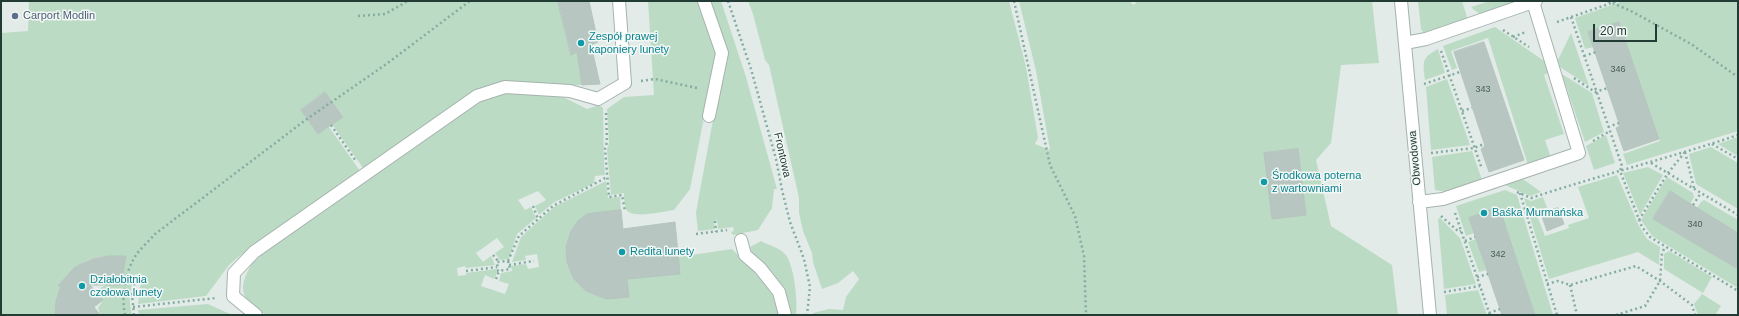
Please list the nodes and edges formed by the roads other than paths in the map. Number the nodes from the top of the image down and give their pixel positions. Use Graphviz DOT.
graph roads {
  1 [pos="619,1"];
  2 [pos="704,1"];
  3 [pos="1401,1"];
  4 [pos="1534,1"];
  5 [pos="1405,43"];
  6 [pos="709,116"];
  7 [pos="1419,202"];
  8 [pos="741,240"];
  9 [pos="256,315"];
  10 [pos="784,315"];
  11 [pos="1430,315"];
  1 -- 9 [label="street"];
  2 -- 6 [label="street"];
  3 -- 5 [label="street, Obwodowa"];
  4 -- 5 [label="street"];
  4 -- 7 [label="street"];
  5 -- 7 [label="street, Obwodowa"];
  7 -- 11 [label="street, Obwodowa"];
  8 -- 10 [label="street"];
}
